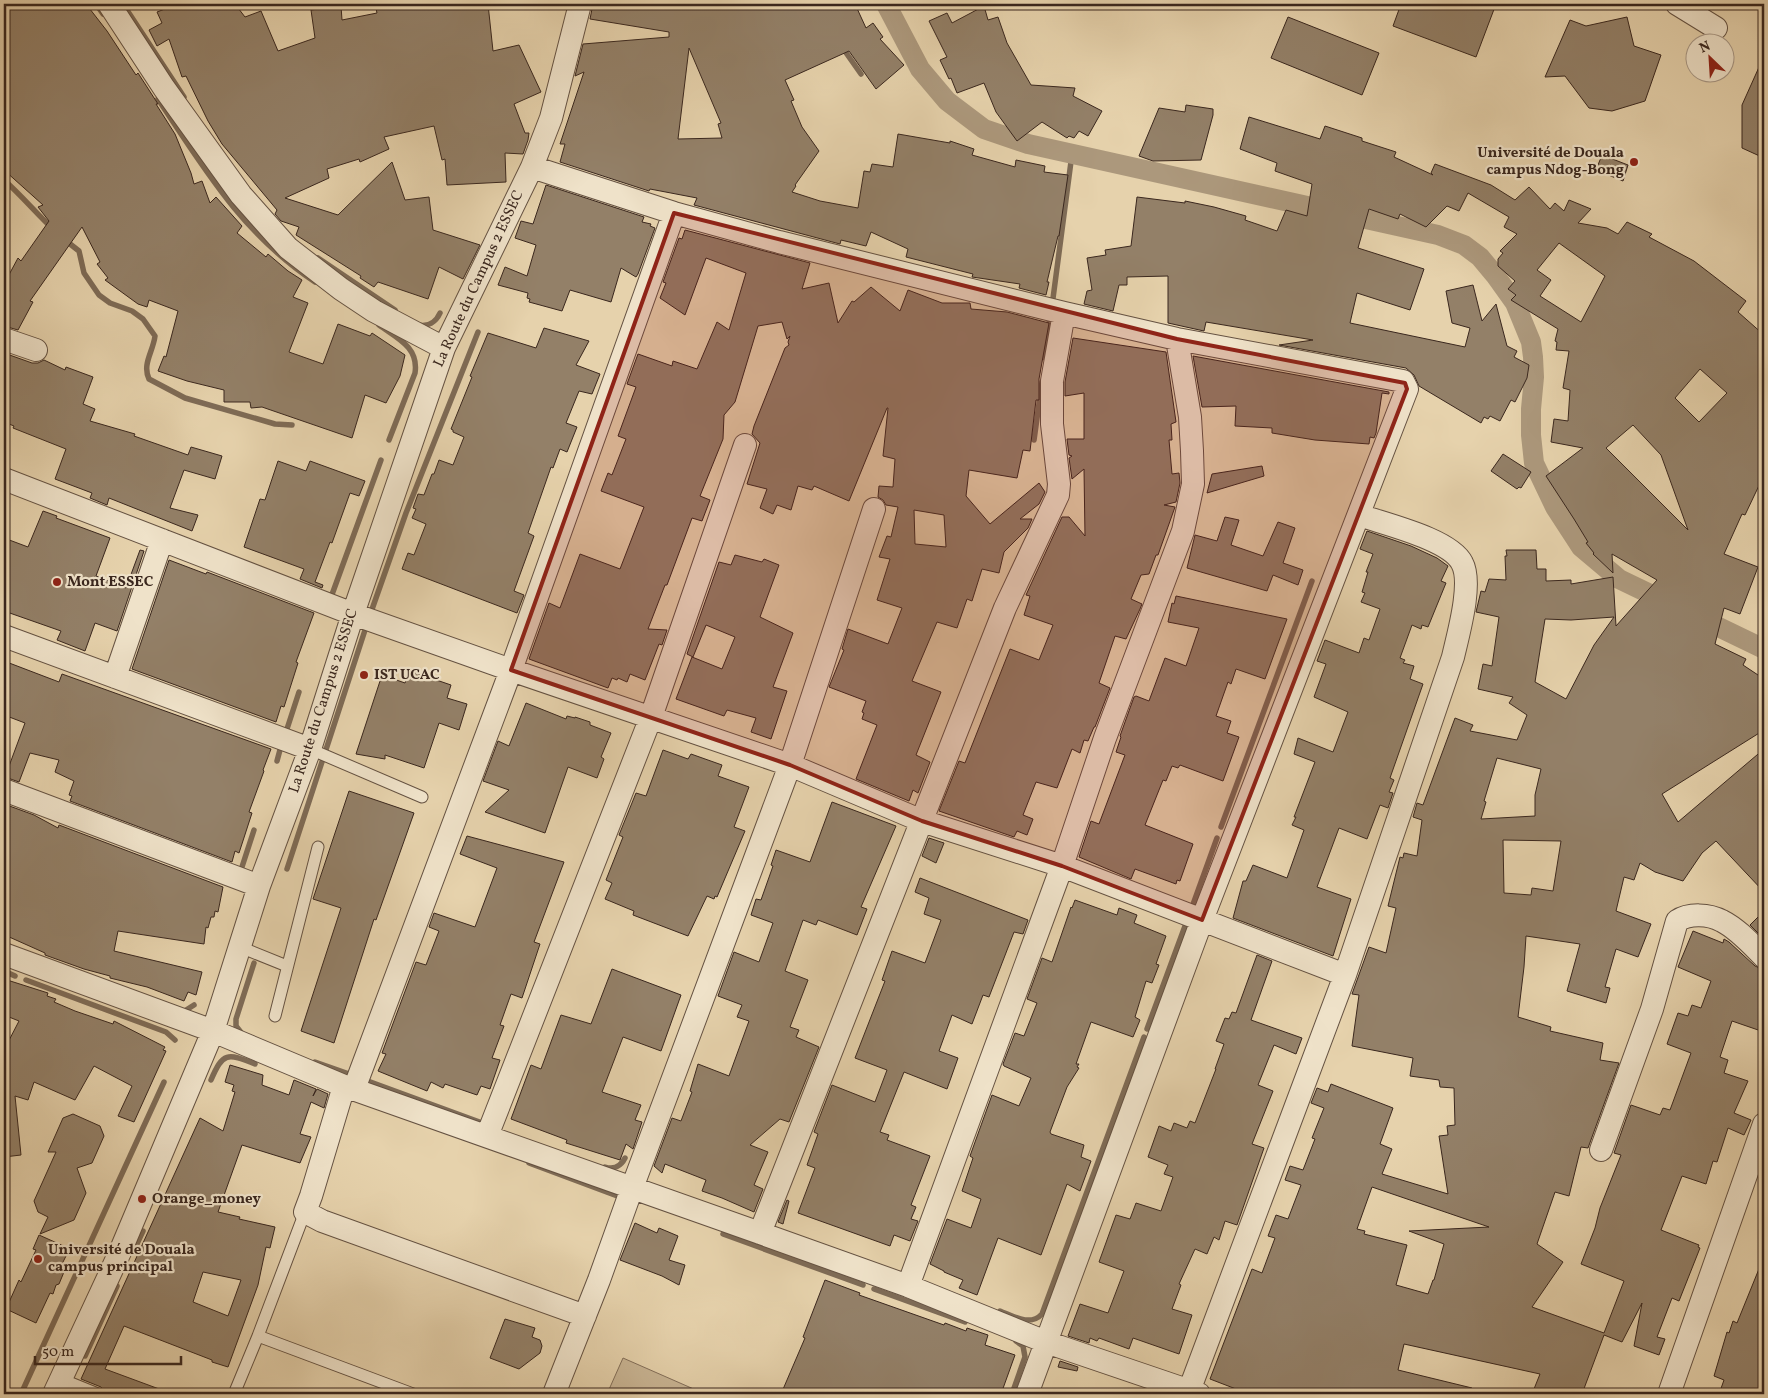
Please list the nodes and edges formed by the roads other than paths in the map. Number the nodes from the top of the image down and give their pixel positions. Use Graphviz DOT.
graph roads {
  1 [pos="109,4"];
  2 [pos="580,4"];
  3 [pos="1677,4"];
  4 [pos="1716,28"];
  5 [pos="532,167"];
  6 [pos="674,212"];
  7 [pos="1064,313"];
  8 [pos="4,339"];
  9 [pos="1177,340"];
  10 [pos="444,348"];
  11 [pos="36,350"];
  12 [pos="745,445"];
  13 [pos="4,479"];
  14 [pos="874,509"];
  15 [pos="1358,515"];
  16 [pos="162,540"];
  17 [pos="353,614"];
  18 [pos="4,636"];
  19 [pos="511,670"];
  20 [pos="115,677"];
  21 [pos="651,717"];
  22 [pos="310,749"];
  23 [pos="790,765"];
  24 [pos="4,790"];
  25 [pos="422,797"];
  26 [pos="922,821"];
  27 [pos="318,847"];
  28 [pos="1062,866"];
  29 [pos="259,886"];
  30 [pos="1202,920"];
  31 [pos="240,947"];
  32 [pos="4,954"];
  33 [pos="1764,957"];
  34 [pos="287,966"];
  35 [pos="1345,975"];
  36 [pos="274,1016"];
  37 [pos="213,1031"];
  38 [pos="349,1088"];
  39 [pos="1764,1124"];
  40 [pos="487,1136"];
  41 [pos="1601,1150"];
  42 [pos="632,1188"];
  43 [pos="304,1212"];
  44 [pos="760,1233"];
  45 [pos="908,1286"];
  46 [pos="585,1316"];
  47 [pos="258,1336"];
  48 [pos="1046,1342"];
  49 [pos="58,1387"];
  50 [pos="1194,1392"];
  51 [pos="98,1394"];
  52 [pos="234,1394"];
  53 [pos="413,1394"];
  54 [pos="554,1394"];
  55 [pos="1027,1394"];
  56 [pos="1669,1394"];
  1 -- 10 [label="street"];
  2 -- 5 [label="street, La Route du Campus 2 ESSEC"];
  3 -- 4 [label="street"];
  5 -- 6 [label="street"];
  5 -- 10 [label="street, La Route du Campus 2 ESSEC"];
  6 -- 7 [label="street"];
  6 -- 19 [label="street"];
  7 -- 9 [label="street"];
  7 -- 26 [label="street"];
  8 -- 11 [label="street"];
  9 -- 15 [label="street"];
  9 -- 28 [label="street"];
  10 -- 17 [label="street, La Route du Campus 2 ESSEC"];
  12 -- 21 [label="street"];
  13 -- 16 [label="street"];
  14 -- 23 [label="street"];
  15 -- 30 [label="street"];
  15 -- 35 [label="street"];
  16 -- 17 [label="street"];
  16 -- 20 [label="street"];
  17 -- 19 [label="street"];
  17 -- 22 [label="street, La Route du Campus 2 ESSEC"];
  18 -- 20 [label="street"];
  19 -- 21 [label="street"];
  19 -- 38 [label="street"];
  20 -- 22 [label="street"];
  21 -- 23 [label="street"];
  21 -- 40 [label="street"];
  22 -- 25 [label="lane"];
  22 -- 29 [label="street, La Route du Campus 2 ESSEC"];
  23 -- 26 [label="street"];
  23 -- 42 [label="street"];
  24 -- 29 [label="street"];
  26 -- 28 [label="street"];
  26 -- 44 [label="street"];
  27 -- 34 [label="lane"];
  28 -- 30 [label="street"];
  28 -- 45 [label="street"];
  29 -- 31 [label="street, La Route du Campus 2 ESSEC"];
  30 -- 35 [label="street"];
  30 -- 48 [label="street"];
  31 -- 34 [label="lane"];
  31 -- 37 [label="street, La Route du Campus 2 ESSEC"];
  32 -- 37 [label="street"];
  33 -- 41 [label="street"];
  34 -- 36 [label="lane"];
  35 -- 50 [label="street"];
  37 -- 38 [label="street"];
  37 -- 49 [label="street, La Route du Campus 2 ESSEC"];
  38 -- 40 [label="street"];
  38 -- 43 [label="street"];
  39 -- 56 [label="street"];
  40 -- 42 [label="street"];
  42 -- 44 [label="street"];
  42 -- 46 [label="street"];
  43 -- 46 [label="street"];
  43 -- 47 [label="lane"];
  44 -- 45 [label="street"];
  45 -- 48 [label="street"];
  46 -- 54 [label="street"];
  47 -- 52 [label="lane"];
  47 -- 53 [label="lane"];
  48 -- 50 [label="street"];
  48 -- 55 [label="street"];
  49 -- 51 [label="lane"];
}
